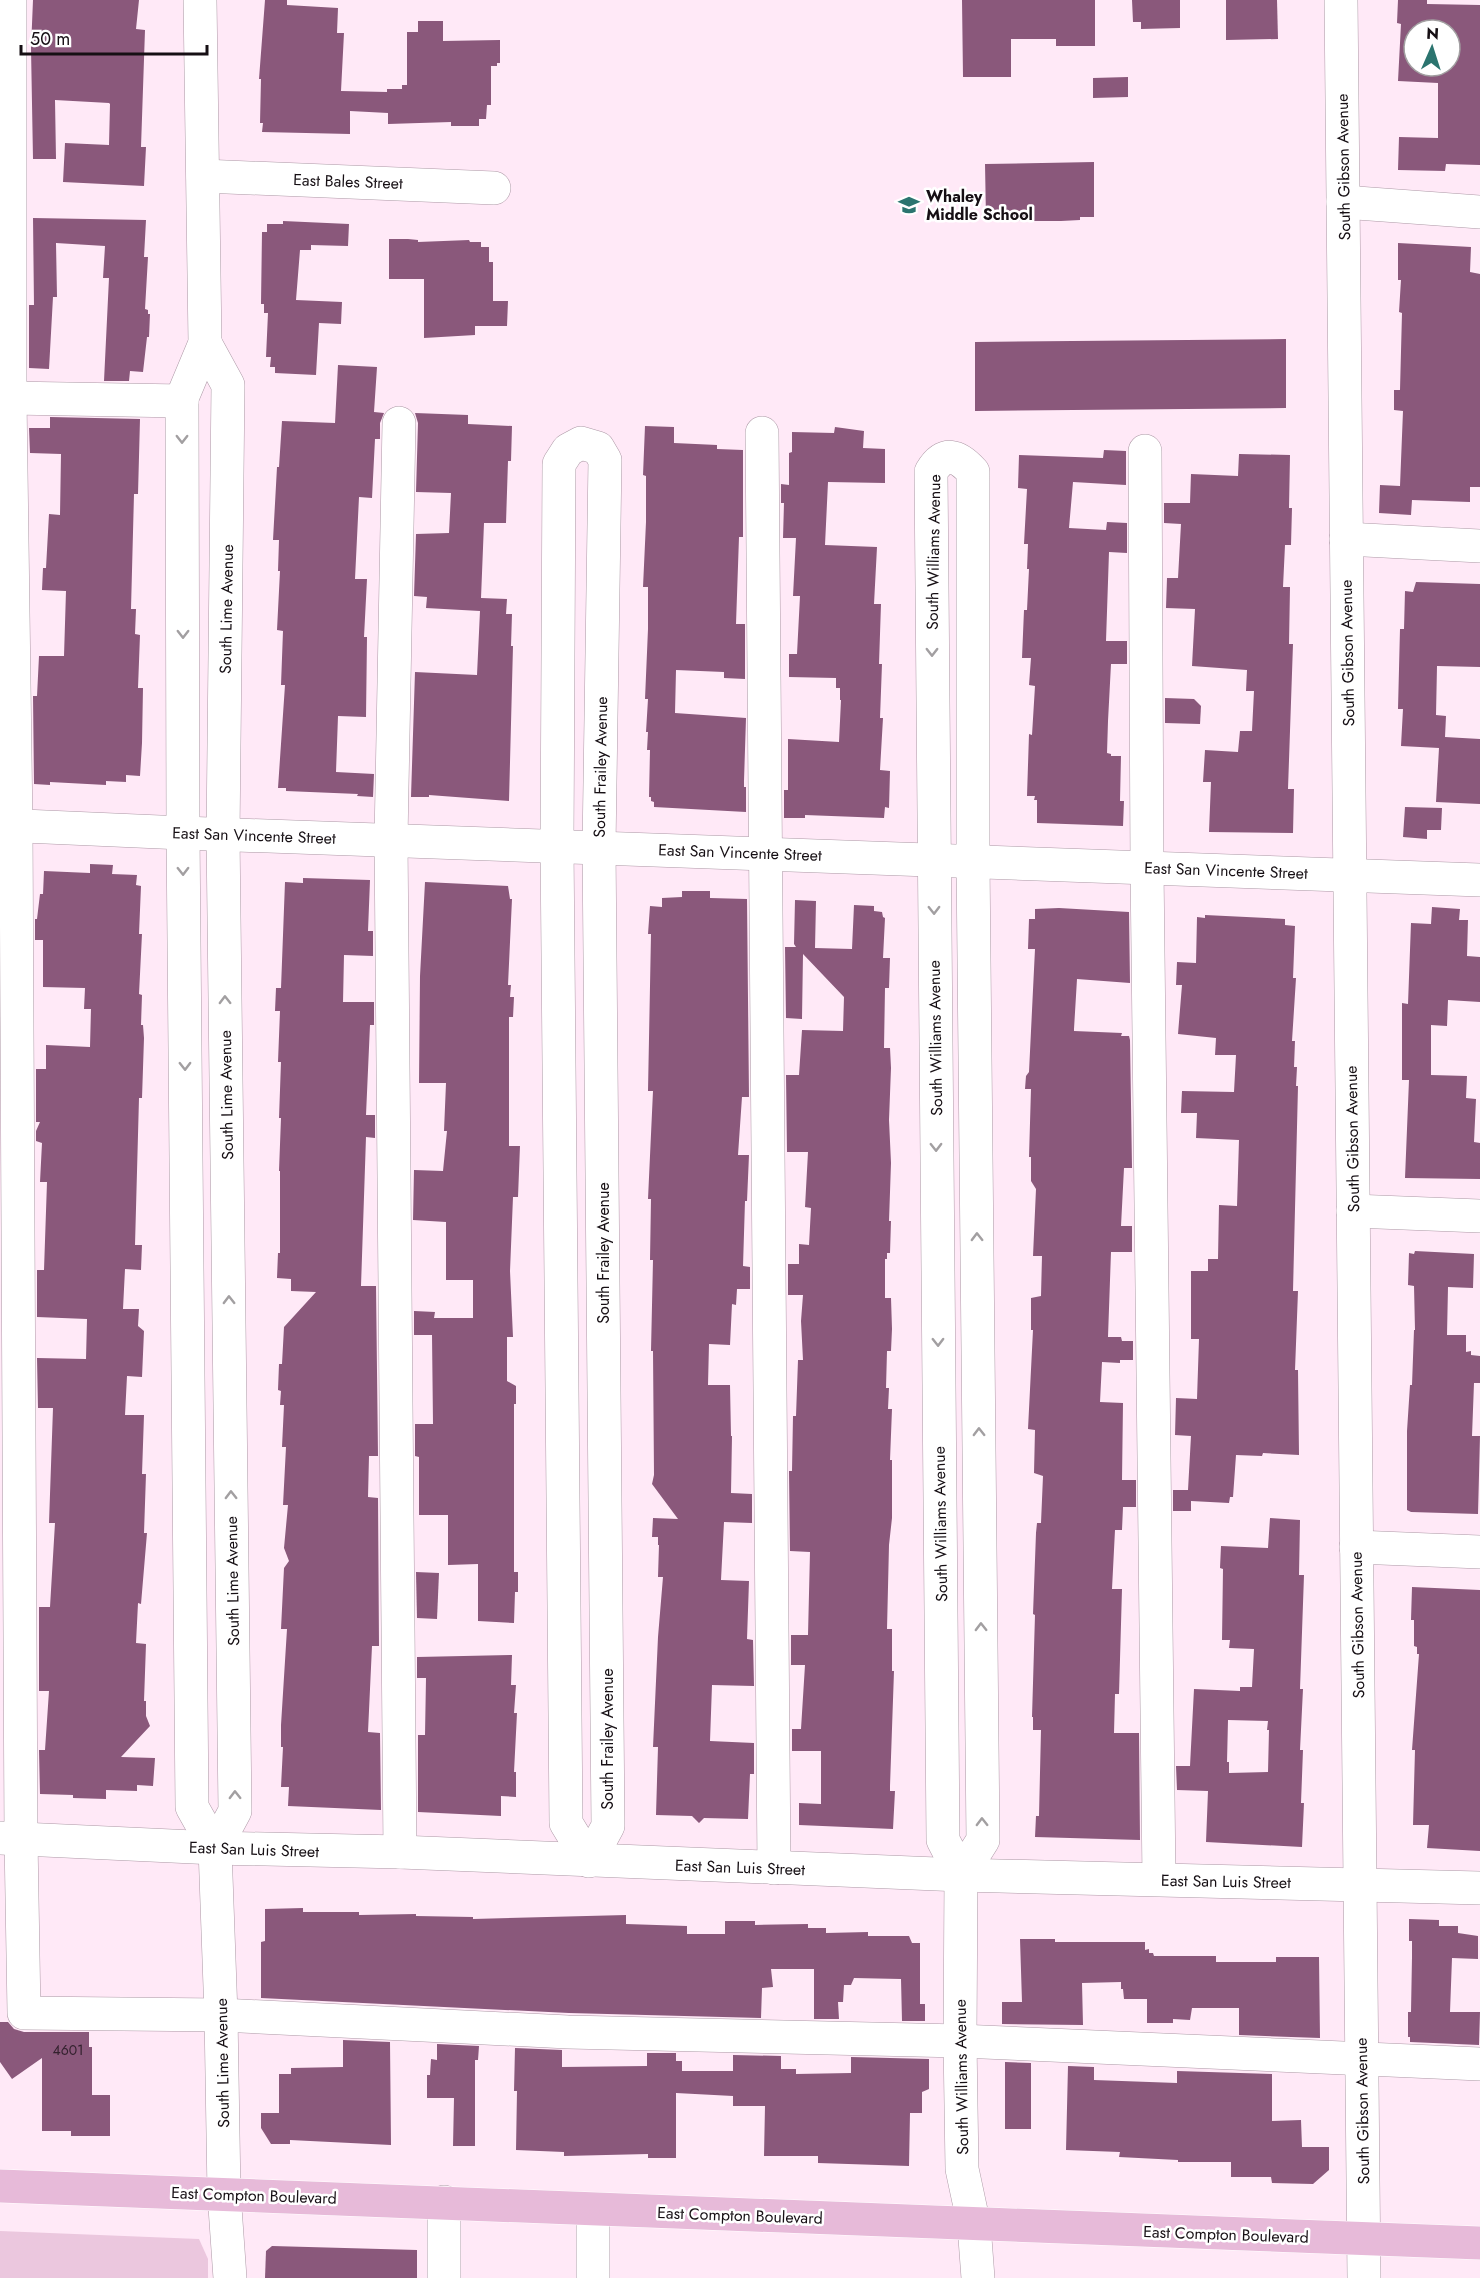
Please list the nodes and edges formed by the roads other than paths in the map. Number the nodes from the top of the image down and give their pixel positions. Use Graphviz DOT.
graph roads {
  1 [pos="10,0"];
  2 [pos="201,0"];
  3 [pos="1341,0"];
  4 [pos="203,176"];
  5 [pos="494,188"];
  6 [pos="1343,202"];
  7 [pos="1480,212"];
  8 [pos="205,343"];
  9 [pos="10,398"];
  10 [pos="182,401"];
  11 [pos="399,423"];
  12 [pos="762,433"];
  13 [pos="1146,451"];
  14 [pos="1346,539"];
  15 [pos="1480,546"];
  16 [pos="8,825"];
  17 [pos="183,833"];
  18 [pos="223,835"];
  19 [pos="391,839"];
  20 [pos="557,846"];
  21 [pos="599,847"];
  22 [pos="766,853"];
  23 [pos="933,860"];
  24 [pos="973,861"];
  25 [pos="1147,867"];
  26 [pos="1350,875"];
  27 [pos="1480,880"];
  28 [pos="1353,1211"];
  29 [pos="1480,1216"];
  30 [pos="1356,1547"];
  31 [pos="1480,1552"];
  32 [pos="10,1839"];
  33 [pos="215,1848"];
  34 [pos="400,1852"];
  35 [pos="589,1861"];
  36 [pos="774,1868"];
  37 [pos="962,1875"];
  38 [pos="1159,1879"];
  39 [pos="1359,1884"];
  40 [pos="1480,1888"];
  41 [pos="221,2014"];
  42 [pos="960,2041"];
  43 [pos="1361,2058"];
  44 [pos="1480,2064"];
  45 [pos="0,2186"];
  46 [pos="224,2193"];
  47 [pos="444,2202"];
  48 [pos="593,2209"];
  49 [pos="974,2225"];
  50 [pos="1363,2239"];
  51 [pos="1480,2243"];
  52 [pos="230,2278"];
  53 [pos="444,2278"];
  54 [pos="593,2278"];
  55 [pos="978,2278"];
  56 [pos="1364,2278"];
  1 -- 9 [label="street"];
  2 -- 4 [label="street, South Lime Avenue"];
  3 -- 6 [label="street, South Gibson Avenue"];
  4 -- 5 [label="street, East Bales Street"];
  4 -- 8 [label="street, South Lime Avenue"];
  6 -- 7 [label="street"];
  6 -- 14 [label="street, South Gibson Avenue"];
  8 -- 10 [label="street, South Lime Avenue"];
  8 -- 18 [label="street, South Lime Avenue"];
  9 -- 10 [label="street"];
  9 -- 16 [label="street"];
  10 -- 17 [label="street, South Lime Avenue, one-way"];
  11 -- 19 [label="street"];
  12 -- 22 [label="street"];
  13 -- 25 [label="street"];
  14 -- 15 [label="street"];
  14 -- 26 [label="street, South Gibson Avenue"];
  16 -- 17 [label="street, East San Vincente Street"];
  16 -- 32 [label="street"];
  17 -- 18 [label="street, East San Vincente Street"];
  17 -- 33 [label="street, South Lime Avenue, one-way"];
  18 -- 19 [label="street, East San Vincente Street"];
  33 -- 18 [label="street, South Lime Avenue, one-way"];
  19 -- 20 [label="street, East San Vincente Street"];
  19 -- 34 [label="street"];
  20 -- 21 [label="street, East San Vincente Street"];
  20 -- 21 [label="street, South Frailey Avenue"];
  20 -- 35 [label="street, South Frailey Avenue"];
  21 -- 22 [label="street, East San Vincente Street"];
  21 -- 35 [label="street, South Frailey Avenue"];
  22 -- 23 [label="street, East San Vincente Street"];
  22 -- 36 [label="street"];
  23 -- 24 [label="street, East San Vincente Street"];
  24 -- 23 [label="street, South Williams Avenue, one-way"];
  23 -- 37 [label="street, South Williams Avenue, one-way"];
  24 -- 25 [label="street, East San Vincente Street"];
  37 -- 24 [label="street, South Williams Avenue, one-way"];
  25 -- 26 [label="street, East San Vincente Street"];
  25 -- 38 [label="street"];
  26 -- 27 [label="street, East San Vincente Street"];
  26 -- 28 [label="street, South Gibson Avenue"];
  28 -- 29 [label="street"];
  28 -- 30 [label="street, South Gibson Avenue"];
  30 -- 31 [label="street"];
  30 -- 39 [label="street, South Gibson Avenue"];
  32 -- 33 [label="street, East San Luis Street"];
  32 -- 41 [label="street"];
  33 -- 34 [label="street, East San Luis Street"];
  33 -- 41 [label="street, South Lime Avenue"];
  34 -- 35 [label="street, East San Luis Street"];
  35 -- 36 [label="street, East San Luis Street"];
  36 -- 37 [label="street, East San Luis Street"];
  37 -- 38 [label="street, East San Luis Street"];
  37 -- 42 [label="street, South Williams Avenue"];
  38 -- 39 [label="street, East San Luis Street"];
  39 -- 40 [label="street, East San Luis Street"];
  39 -- 43 [label="street, South Gibson Avenue"];
  41 -- 42 [label="street"];
  41 -- 46 [label="street, South Lime Avenue"];
  42 -- 43 [label="street"];
  42 -- 49 [label="street, South Williams Avenue"];
  43 -- 44 [label="street"];
  43 -- 50 [label="street, South Gibson Avenue"];
  45 -- 46 [label="main road, East Compton Boulevard"];
  46 -- 47 [label="main road, East Compton Boulevard"];
  46 -- 52 [label="street, South Lime Avenue"];
  47 -- 48 [label="main road, East Compton Boulevard"];
  47 -- 53 [label="street"];
  48 -- 49 [label="main road, East Compton Boulevard"];
  48 -- 54 [label="street"];
  49 -- 50 [label="main road, East Compton Boulevard"];
  49 -- 55 [label="street, South Williams Avenue"];
  50 -- 51 [label="main road, East Compton Boulevard"];
  50 -- 56 [label="street, South Gibson Avenue"];
}
